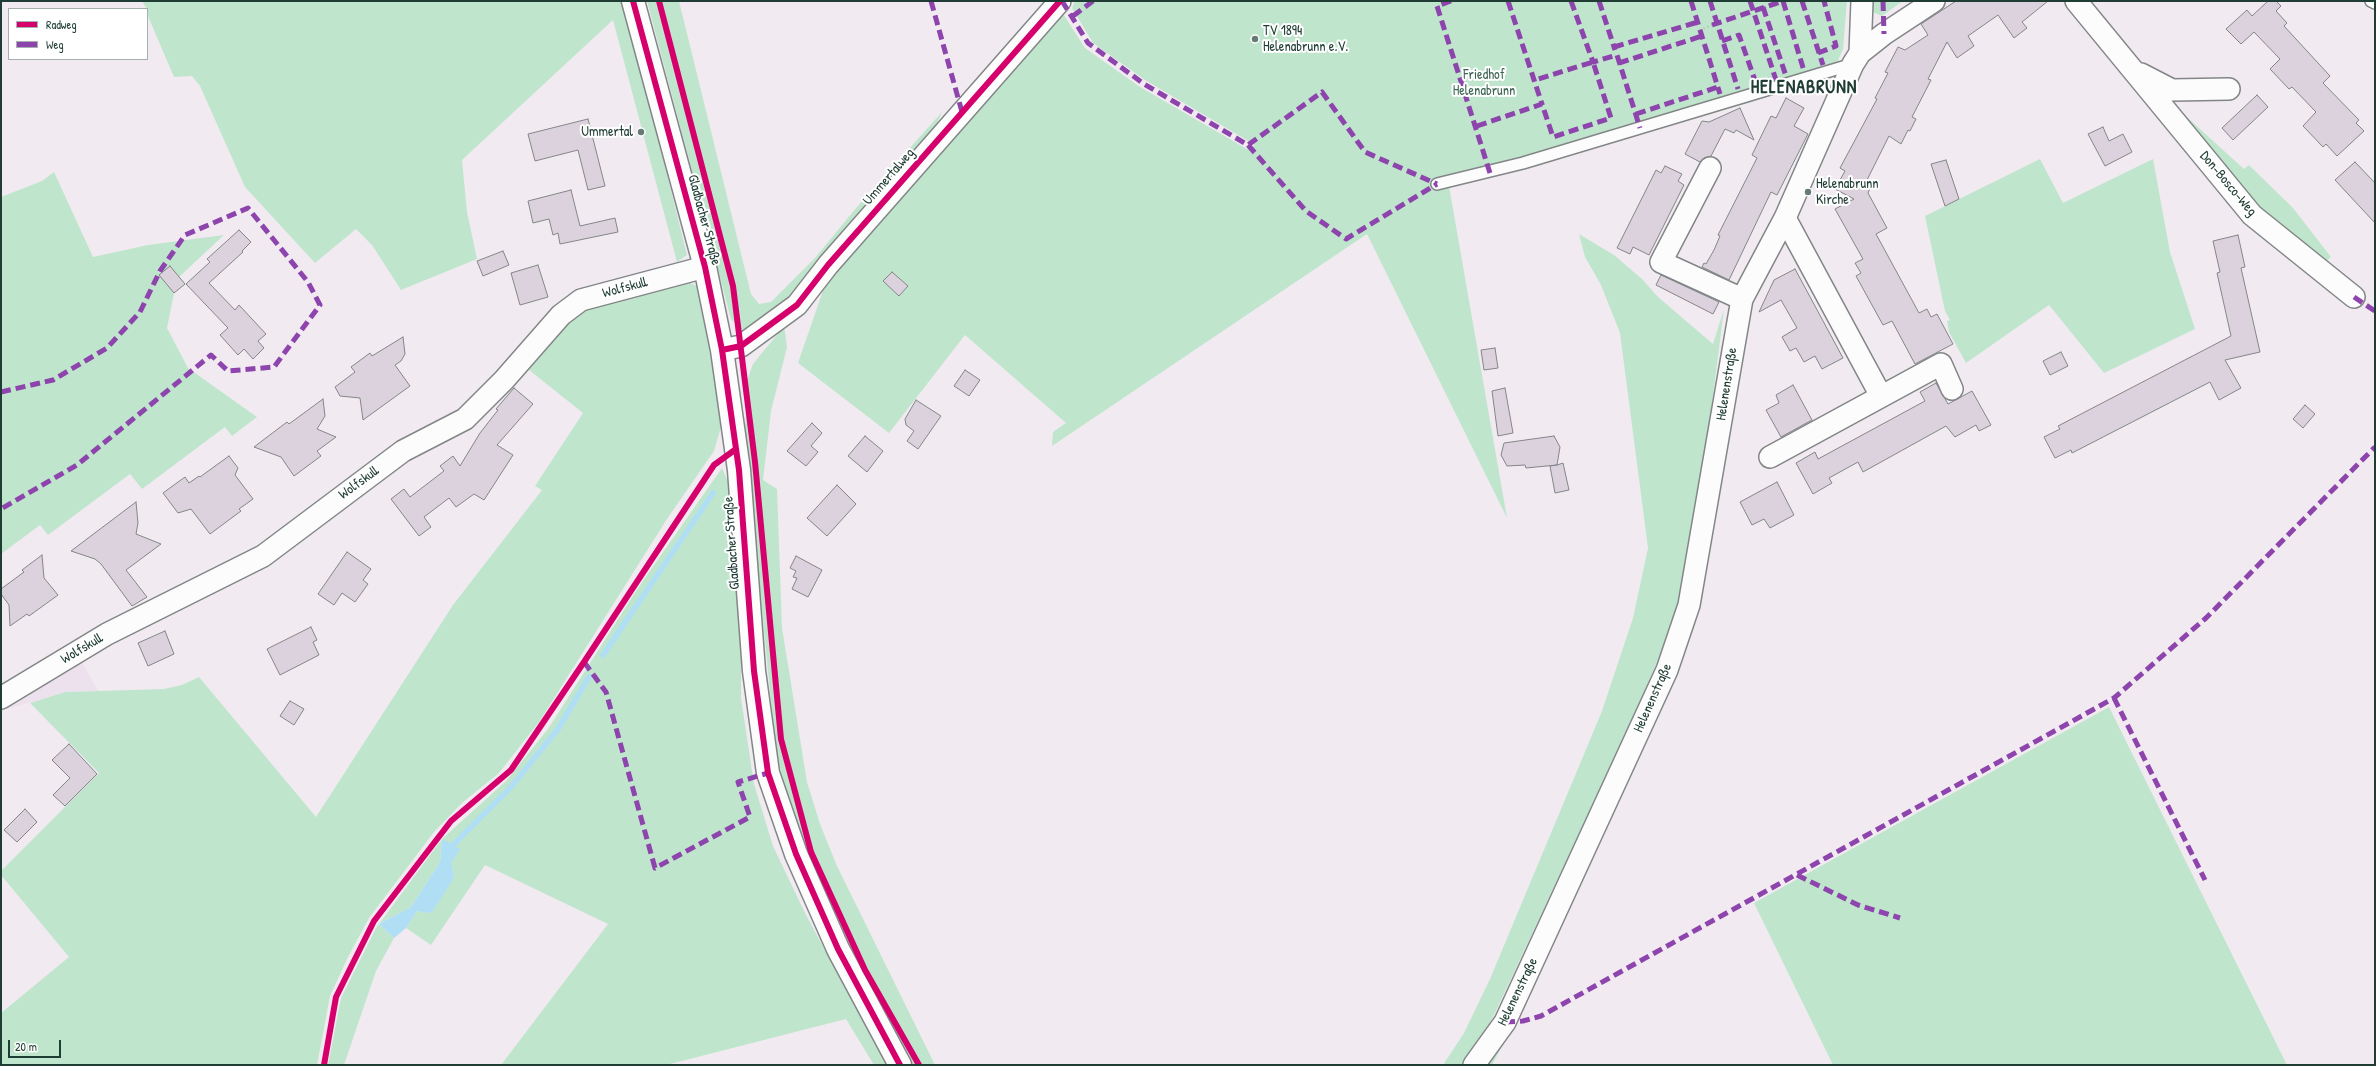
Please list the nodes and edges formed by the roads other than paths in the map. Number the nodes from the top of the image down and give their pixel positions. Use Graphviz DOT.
graph roads {
  1 [pos="633,1"];
  2 [pos="1060,1"];
  3 [pos="1862,1"];
  4 [pos="1934,1"];
  5 [pos="2076,1"];
  6 [pos="2371,1"];
  7 [pos="2375,4"];
  8 [pos="1857,59"];
  9 [pos="2135,72"];
  10 [pos="2229,89"];
  11 [pos="1710,168"];
  12 [pos="1437,184"];
  13 [pos="1785,218"];
  14 [pos="705,267"];
  15 [pos="2354,297"];
  16 [pos="1742,299"];
  17 [pos="722,350"];
  18 [pos="1952,389"];
  19 [pos="1881,396"];
  20 [pos="1770,457"];
  21 [pos="1,698"];
  22 [pos="900,1065"];
  23 [pos="1474,1065"];
  1 -- 14 [label="main road, Gladbacher Straße"];
  2 -- 17 [label="street, Ummertalweg"];
  3 -- 8 [label="street, Helenenstraße"];
  4 -- 8 [label="street"];
  5 -- 9 [label="street, Don-Bosco-Weg"];
  6 -- 7 [label="lane"];
  8 -- 12 [label="lane"];
  8 -- 13 [label="street, Helenenstraße"];
  9 -- 10 [label="street, Don-Bosco-Weg"];
  9 -- 15 [label="street, Don-Bosco-Weg"];
  11 -- 16 [label="street"];
  13 -- 16 [label="street, Helenenstraße"];
  13 -- 19 [label="street"];
  14 -- 17 [label="main road, Gladbacher Straße"];
  14 -- 21 [label="street, Wolfskull"];
  16 -- 23 [label="street, Helenenstraße"];
  17 -- 22 [label="main road, Gladbacher Straße"];
  18 -- 19 [label="street"];
  19 -- 20 [label="street"];
}
